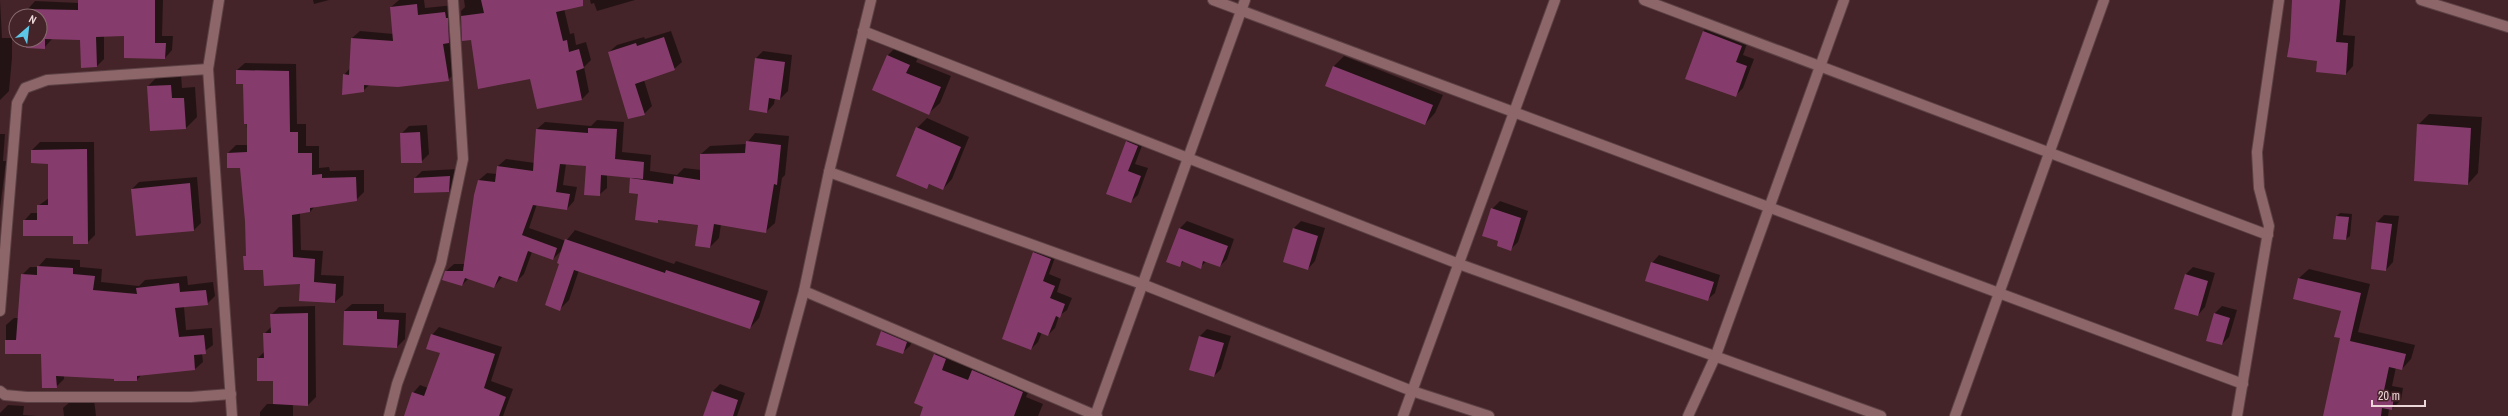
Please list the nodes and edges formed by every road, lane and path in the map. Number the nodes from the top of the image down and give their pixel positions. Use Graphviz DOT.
graph roads {
  1 [pos="219,0"];
  2 [pos="453,0"];
  3 [pos="871,0"];
  4 [pos="1212,0"];
  5 [pos="1245,0"];
  6 [pos="1555,0"];
  7 [pos="1644,0"];
  8 [pos="1844,0"];
  9 [pos="2104,0"];
  10 [pos="2279,0"];
  11 [pos="2421,0"];
  12 [pos="1241,11"];
  13 [pos="2508,27"];
  14 [pos="863,31"];
  15 [pos="1820,66"];
  16 [pos="208,69"];
  17 [pos="1514,112"];
  18 [pos="2049,152"];
  19 [pos="1188,158"];
  20 [pos="829,172"];
  21 [pos="1769,208"];
  22 [pos="2268,235"];
  23 [pos="1459,264"];
  24 [pos="1142,284"];
  25 [pos="804,291"];
  26 [pos="1998,293"];
  27 [pos="0,311"];
  28 [pos="1716,355"];
  29 [pos="2243,384"];
  30 [pos="0,391"];
  31 [pos="1412,391"];
  32 [pos="231,394"];
  33 [pos="232,416"];
  34 [pos="389,416"];
  35 [pos="770,416"];
  36 [pos="1096,416"];
  37 [pos="1403,416"];
  38 [pos="1489,416"];
  39 [pos="1688,416"];
  40 [pos="1881,416"];
  41 [pos="1955,416"];
  42 [pos="2237,416"];
  1 -- 16 [label="street"];
  2 -- 34 [label="street"];
  3 -- 14 [label="street"];
  4 -- 12 [label="street"];
  5 -- 12 [label="street"];
  6 -- 17 [label="street"];
  7 -- 15 [label="street"];
  8 -- 15 [label="street"];
  9 -- 18 [label="street"];
  10 -- 22 [label="street"];
  11 -- 13 [label="street"];
  12 -- 17 [label="street"];
  12 -- 19 [label="street"];
  14 -- 19 [label="street"];
  14 -- 20 [label="street"];
  15 -- 18 [label="street"];
  15 -- 21 [label="street"];
  16 -- 27 [label="street"];
  16 -- 32 [label="street"];
  17 -- 21 [label="street"];
  17 -- 23 [label="street"];
  18 -- 22 [label="street"];
  18 -- 26 [label="street"];
  19 -- 23 [label="street"];
  19 -- 24 [label="street"];
  20 -- 24 [label="street"];
  20 -- 25 [label="street"];
  21 -- 26 [label="street"];
  21 -- 28 [label="street"];
  22 -- 29 [label="street"];
  23 -- 28 [label="street"];
  23 -- 31 [label="street"];
  24 -- 31 [label="street"];
  24 -- 36 [label="street"];
  25 -- 35 [label="street"];
  25 -- 36 [label="street"];
  26 -- 29 [label="street"];
  26 -- 41 [label="street"];
  28 -- 39 [label="street"];
  28 -- 40 [label="street"];
  29 -- 42 [label="street"];
  30 -- 32 [label="street"];
  31 -- 37 [label="street"];
  31 -- 38 [label="street"];
  32 -- 33 [label="street"];
}
